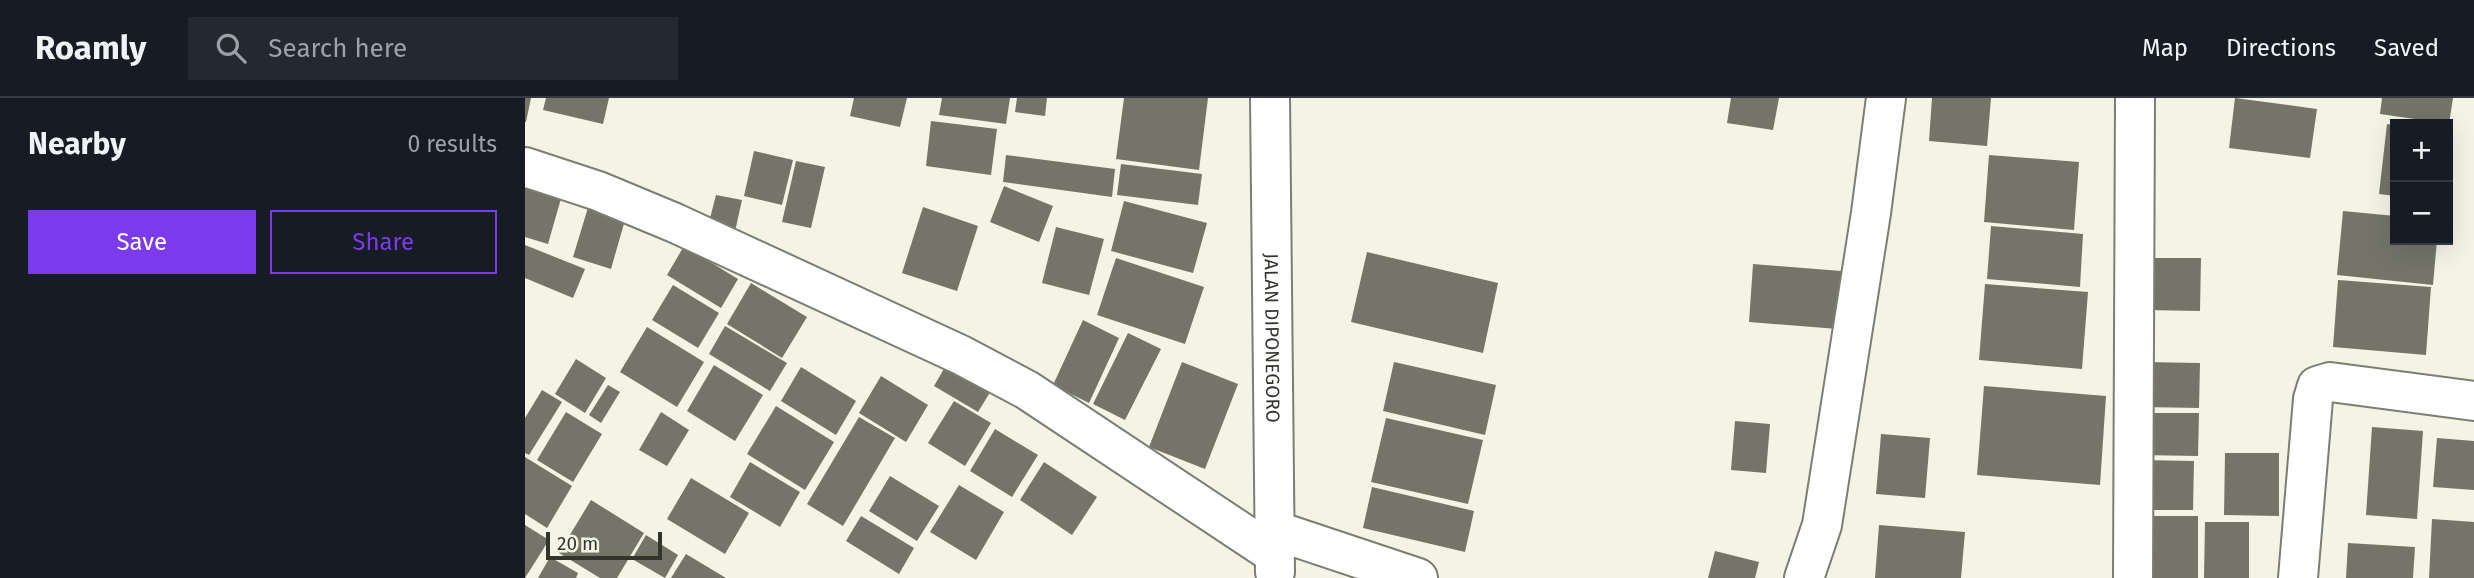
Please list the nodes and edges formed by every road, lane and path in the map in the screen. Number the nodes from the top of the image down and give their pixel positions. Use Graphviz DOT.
graph roads {
  1 [pos="1270,98"];
  2 [pos="1886,98"];
  3 [pos="2135,98"];
  4 [pos="525,167"];
  5 [pos="2474,401"];
  6 [pos="1275,554"];
  7 [pos="1418,578"];
  8 [pos="1804,578"];
  9 [pos="2133,578"];
  10 [pos="2298,578"];
  1 -- 6 [label="street, JALAN DIPONEGORO"];
  2 -- 8 [label="street"];
  3 -- 9 [label="street"];
  4 -- 6 [label="street"];
  5 -- 10 [label="street"];
  6 -- 7 [label="street"];
}
